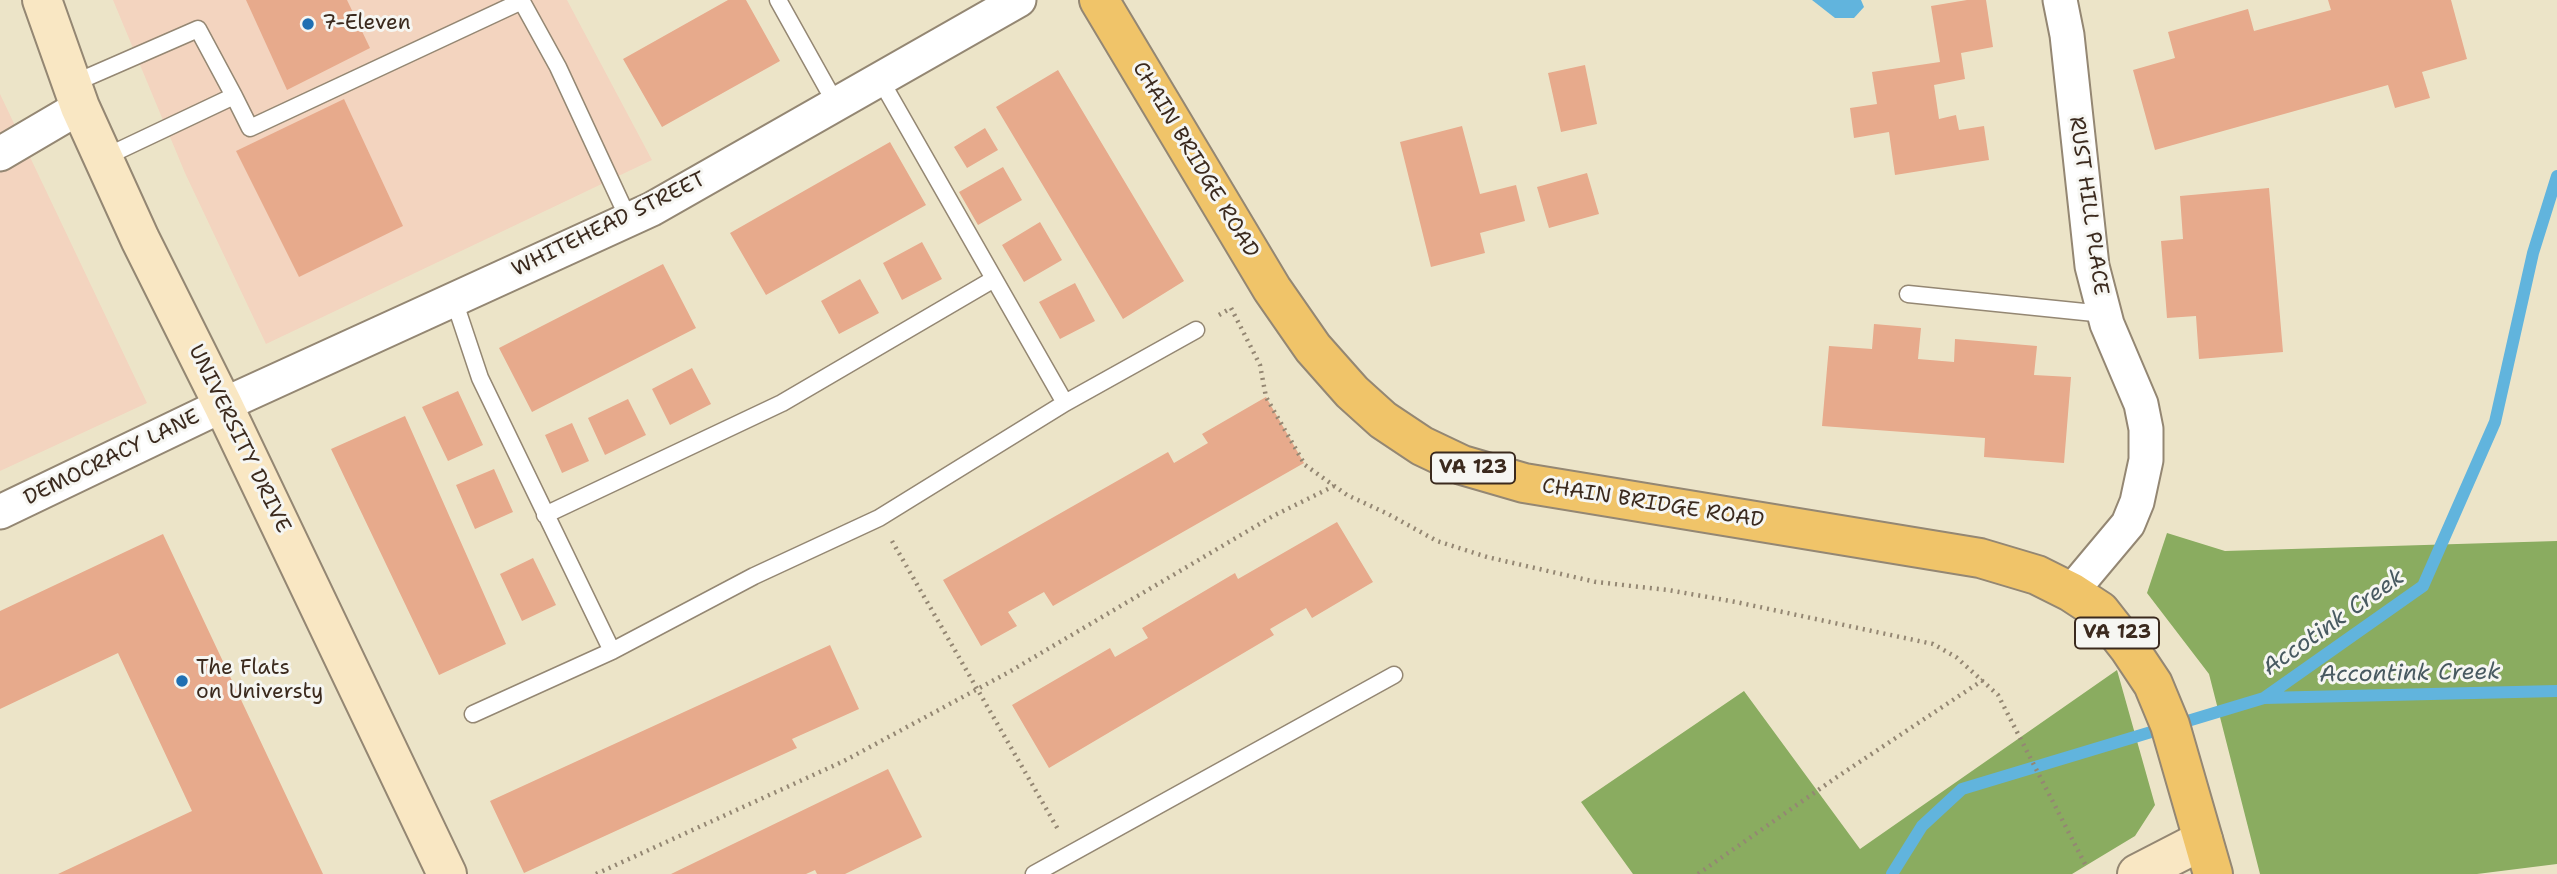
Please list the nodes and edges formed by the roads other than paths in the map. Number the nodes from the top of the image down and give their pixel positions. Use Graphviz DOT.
graph roads {
  1 [pos="42,0"];
  2 [pos="522,0"];
  3 [pos="778,0"];
  4 [pos="1019,0"];
  5 [pos="1098,0"];
  6 [pos="2060,0"];
  7 [pos="880,79"];
  8 [pos="76,95"];
  9 [pos="233,96"];
  10 [pos="836,104"];
  11 [pos="0,154"];
  12 [pos="103,158"];
  13 [pos="629,220"];
  14 [pos="995,279"];
  15 [pos="1908,294"];
  16 [pos="454,300"];
  17 [pos="2104,314"];
  18 [pos="1202,326"];
  19 [pos="1065,402"];
  20 [pos="223,405"];
  21 [pos="0,512"];
  22 [pos="545,515"];
  23 [pos="2071,592"];
  24 [pos="611,651"];
  25 [pos="1394,675"];
  26 [pos="473,714"];
  27 [pos="2208,857"];
  28 [pos="1038,873"];
  29 [pos="447,874"];
  30 [pos="2137,874"];
  1 -- 8 [label="street, UNIVERSITY DRIVE"];
  2 -- 9 [label="lane"];
  2 -- 13 [label="lane"];
  3 -- 10 [label="lane"];
  4 -- 7 [label="street, WHITEHEAD STREET"];
  5 -- 23 [label="main road, CHAIN BRIDGE ROAD / VA 123"];
  6 -- 17 [label="street, RUST HILL PLACE"];
  7 -- 10 [label="street, WHITEHEAD STREET"];
  7 -- 14 [label="lane"];
  8 -- 9 [label="lane"];
  8 -- 11 [label="street"];
  8 -- 12 [label="street, UNIVERSITY DRIVE"];
  9 -- 12 [label="lane"];
  10 -- 13 [label="street, WHITEHEAD STREET"];
  12 -- 20 [label="street, UNIVERSITY DRIVE"];
  13 -- 16 [label="street, WHITEHEAD STREET"];
  14 -- 19 [label="lane"];
  14 -- 22 [label="lane"];
  15 -- 17 [label="lane"];
  16 -- 20 [label="street, WHITEHEAD STREET"];
  16 -- 22 [label="lane"];
  17 -- 23 [label="street, RUST HILL PLACE"];
  18 -- 19 [label="lane"];
  19 -- 24 [label="lane"];
  20 -- 21 [label="street, DEMOCRACY LANE"];
  20 -- 29 [label="street, UNIVERSITY DRIVE"];
  22 -- 24 [label="lane"];
  23 -- 27 [label="main road, CHAIN BRIDGE ROAD / VA 123"];
  24 -- 26 [label="lane"];
  25 -- 28 [label="lane"];
  27 -- 30 [label="street"];
}
